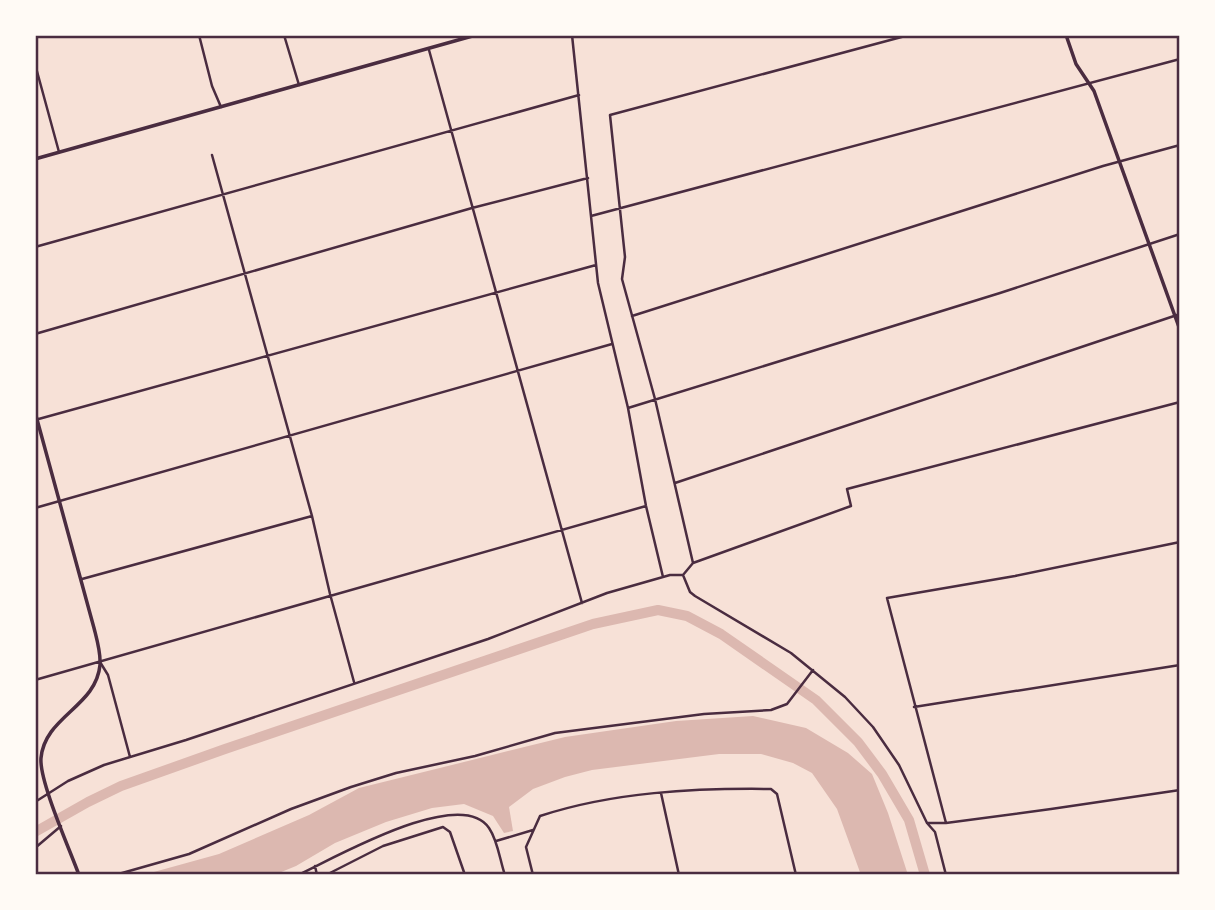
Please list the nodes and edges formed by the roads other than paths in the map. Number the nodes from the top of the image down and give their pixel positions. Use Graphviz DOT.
graph roads {
  1 [pos="199,35"];
  2 [pos="284,35"];
  3 [pos="476,35"];
  4 [pos="572,35"];
  5 [pos="909,35"];
  6 [pos="1066,35"];
  7 [pos="457,38"];
  8 [pos="429,48"];
  9 [pos="1180,59"];
  10 [pos="35,64"];
  11 [pos="1091,84"];
  12 [pos="299,85"];
  13 [pos="579,95"];
  14 [pos="221,107"];
  15 [pos="451,131"];
  16 [pos="1180,145"];
  17 [pos="59,152"];
  18 [pos="212,155"];
  19 [pos="35,159"];
  20 [pos="1119,162"];
  21 [pos="587,178"];
  22 [pos="223,194"];
  23 [pos="472,208"];
  24 [pos="621,208"];
  25 [pos="591,216"];
  26 [pos="1180,234"];
  27 [pos="1149,243"];
  28 [pos="35,247"];
  29 [pos="597,265"];
  30 [pos="245,274"];
  31 [pos="495,292"];
  32 [pos="1178,315"];
  33 [pos="632,316"];
  34 [pos="1180,330"];
  35 [pos="35,334"];
  36 [pos="612,344"];
  37 [pos="267,355"];
  38 [pos="517,373"];
  39 [pos="655,400"];
  40 [pos="1180,402"];
  41 [pos="628,408"];
  42 [pos="35,412"];
  43 [pos="36,419"];
  44 [pos="289,437"];
  45 [pos="675,484"];
  46 [pos="59,500"];
  47 [pos="646,506"];
  48 [pos="35,508"];
  49 [pos="312,516"];
  50 [pos="561,529"];
  51 [pos="1180,542"];
  52 [pos="693,563"];
  53 [pos="682,575"];
  54 [pos="663,577"];
  55 [pos="81,580"];
  56 [pos="330,594"];
  57 [pos="582,603"];
  58 [pos="100,662"];
  59 [pos="1180,665"];
  60 [pos="813,670"];
  61 [pos="35,680"];
  62 [pos="354,682"];
  63 [pos="914,707"];
  64 [pos="130,757"];
  65 [pos="1180,790"];
  66 [pos="661,793"];
  67 [pos="50,794"];
  68 [pos="35,802"];
  69 [pos="927,823"];
  70 [pos="946,823"];
  71 [pos="61,826"];
  72 [pos="533,830"];
  73 [pos="494,841"];
  74 [pos="35,848"];
  75 [pos="315,866"];
  76 [pos="79,875"];
  77 [pos="115,875"];
  78 [pos="298,875"];
  79 [pos="317,875"];
  80 [pos="326,875"];
  81 [pos="465,875"];
  82 [pos="505,875"];
  83 [pos="533,875"];
  84 [pos="679,875"];
  85 [pos="796,875"];
  86 [pos="946,875"];
  1 -- 14 [label="street"];
  2 -- 12 [label="street"];
  3 -- 7 [label="main road"];
  4 -- 13 [label="street"];
  5 -- 24 [label="street"];
  6 -- 11 [label="main road"];
  7 -- 8 [label="main road"];
  8 -- 12 [label="main road"];
  8 -- 15 [label="street"];
  9 -- 11 [label="street"];
  10 -- 17 [label="street"];
  11 -- 20 [label="main road"];
  11 -- 24 [label="street"];
  12 -- 14 [label="main road"];
  13 -- 15 [label="street"];
  13 -- 21 [label="street"];
  14 -- 17 [label="main road"];
  15 -- 22 [label="street"];
  15 -- 23 [label="street"];
  16 -- 20 [label="street"];
  17 -- 19 [label="main road"];
  18 -- 22 [label="street"];
  20 -- 27 [label="main road"];
  20 -- 33 [label="street"];
  21 -- 23 [label="street"];
  21 -- 25 [label="street"];
  22 -- 28 [label="street"];
  22 -- 30 [label="street"];
  23 -- 30 [label="street"];
  23 -- 31 [label="street"];
  24 -- 25 [label="street"];
  24 -- 33 [label="street"];
  25 -- 29 [label="street"];
  26 -- 27 [label="street"];
  27 -- 32 [label="main road"];
  27 -- 39 [label="street"];
  29 -- 31 [label="street"];
  29 -- 36 [label="street"];
  30 -- 35 [label="street"];
  30 -- 37 [label="street"];
  31 -- 37 [label="street"];
  31 -- 38 [label="street"];
  32 -- 34 [label="main road"];
  32 -- 45 [label="street"];
  33 -- 39 [label="street"];
  36 -- 38 [label="street"];
  36 -- 41 [label="street"];
  37 -- 43 [label="street"];
  37 -- 44 [label="street"];
  38 -- 44 [label="street"];
  38 -- 50 [label="street"];
  39 -- 41 [label="street"];
  39 -- 45 [label="street"];
  40 -- 52 [label="street"];
  41 -- 47 [label="street"];
  42 -- 43 [label="main road"];
  43 -- 46 [label="main road"];
  44 -- 46 [label="street"];
  44 -- 49 [label="street"];
  45 -- 52 [label="street"];
  46 -- 48 [label="street"];
  46 -- 55 [label="main road"];
  47 -- 50 [label="street"];
  47 -- 54 [label="street"];
  49 -- 55 [label="street"];
  49 -- 56 [label="street"];
  50 -- 56 [label="street"];
  50 -- 57 [label="street"];
  51 -- 63 [label="street"];
  52 -- 53 [label="street"];
  53 -- 54 [label="street"];
  53 -- 60 [label="street"];
  54 -- 57 [label="street"];
  55 -- 58 [label="main road"];
  56 -- 58 [label="street"];
  56 -- 62 [label="street"];
  57 -- 62 [label="street"];
  58 -- 61 [label="street"];
  58 -- 64 [label="street"];
  58 -- 67 [label="main road"];
  59 -- 63 [label="street"];
  60 -- 69 [label="street"];
  60 -- 77 [label="street"];
  62 -- 64 [label="street"];
  63 -- 70 [label="street"];
  64 -- 67 [label="street"];
  65 -- 70 [label="street"];
  66 -- 72 [label="street"];
  66 -- 84 [label="street"];
  66 -- 85 [label="street"];
  67 -- 68 [label="street"];
  67 -- 71 [label="main road"];
  69 -- 70 [label="street"];
  69 -- 86 [label="street"];
  71 -- 74 [label="street"];
  71 -- 76 [label="main road"];
  72 -- 73 [label="street"];
  72 -- 83 [label="street"];
  73 -- 75 [label="street"];
  73 -- 82 [label="street"];
  75 -- 78 [label="street"];
  75 -- 79 [label="street"];
  80 -- 81 [label="street"];
}
